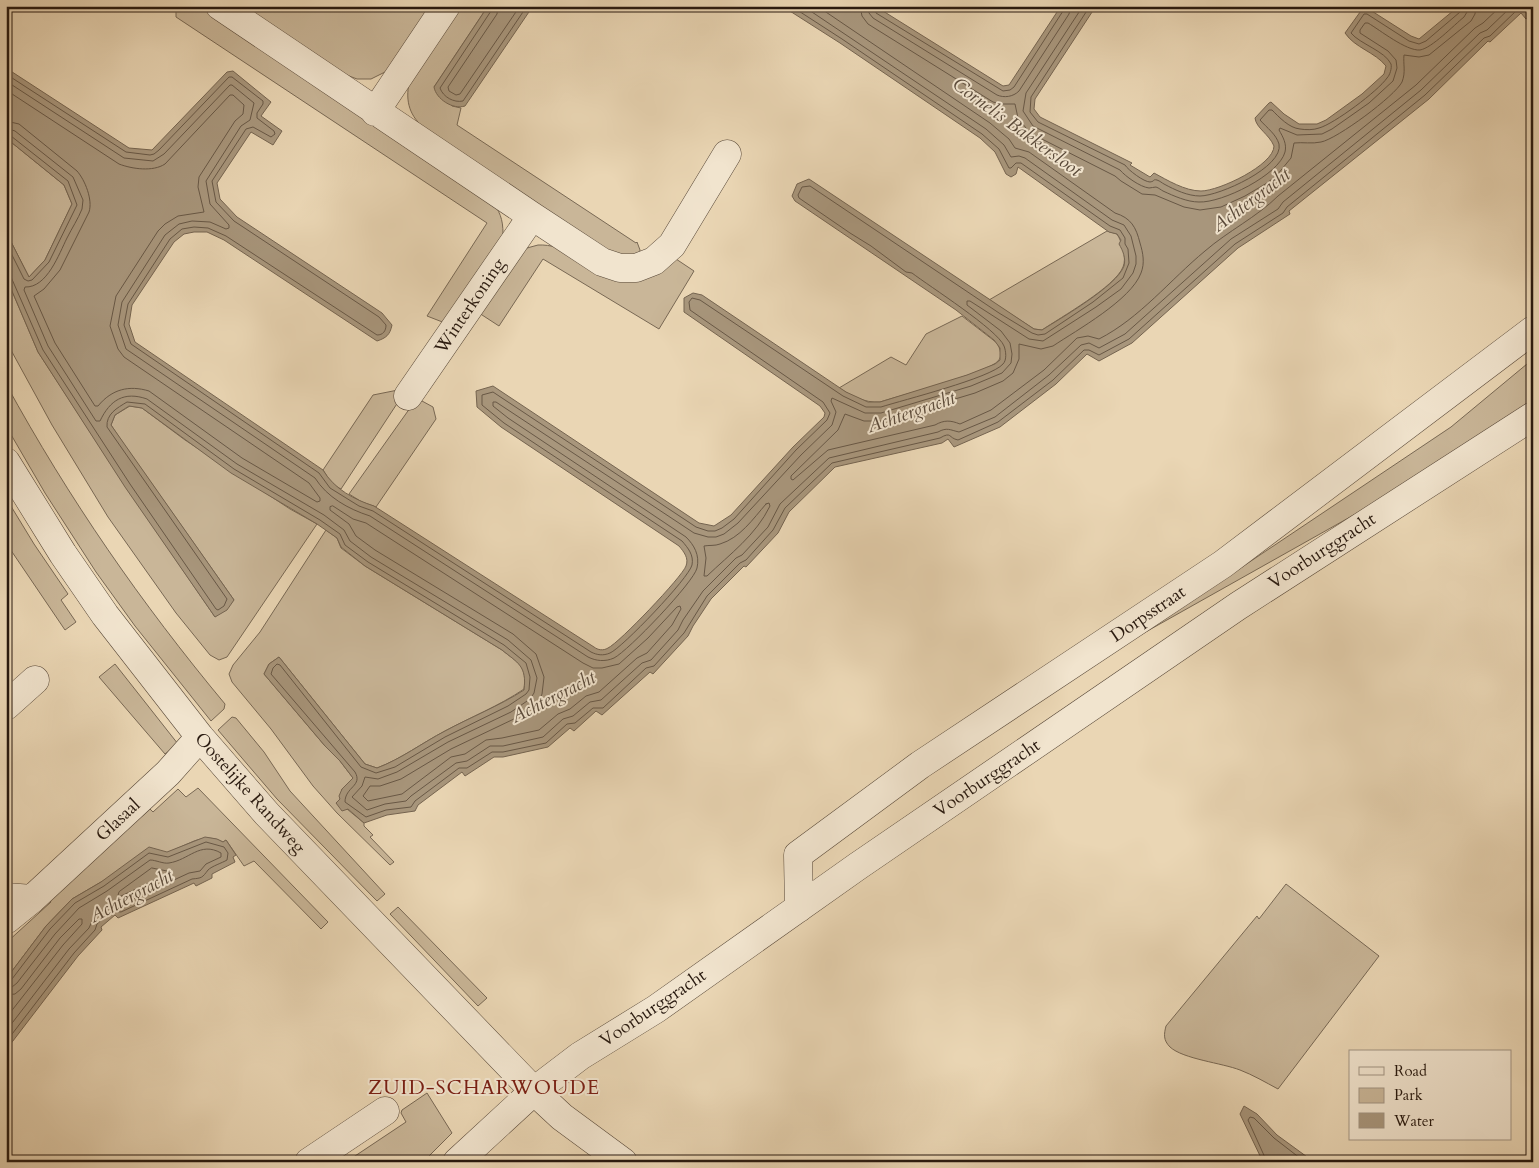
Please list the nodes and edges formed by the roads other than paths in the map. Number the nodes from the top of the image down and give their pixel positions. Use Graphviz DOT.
graph roads {
  1 [pos="220,6"];
  2 [pos="446,6"];
  3 [pos="375,112"];
  4 [pos="727,154"];
  5 [pos="532,216"];
  6 [pos="1533,330"];
  7 [pos="408,396"];
  8 [pos="1533,416"];
  9 [pos="6,462"];
  10 [pos="35,680"];
  11 [pos="6,706"];
  12 [pos="200,737"];
  13 [pos="19,898"];
  14 [pos="798,908"];
  15 [pos="6,920"];
  16 [pos="534,1091"];
  17 [pos="385,1112"];
  18 [pos="309,1162"];
  19 [pos="457,1162"];
  20 [pos="623,1162"];
  1 -- 3 [label="street"];
  2 -- 3 [label="street"];
  3 -- 5 [label="street"];
  4 -- 5 [label="street"];
  5 -- 7 [label="street, Winterkoning"];
  6 -- 14 [label="street, Dorpsstraat"];
  8 -- 14 [label="street, Voorburggracht"];
  9 -- 12 [label="street, Oostelijke Randweg"];
  10 -- 11 [label="street"];
  12 -- 13 [label="street, Glasaal"];
  12 -- 16 [label="street, Oostelijke Randweg"];
  13 -- 15 [label="street, Glasaal"];
  14 -- 16 [label="street, Voorburggracht"];
  16 -- 19 [label="street, Voorburggracht"];
  16 -- 20 [label="street, Oostelijke Randweg"];
  17 -- 18 [label="street"];
}
